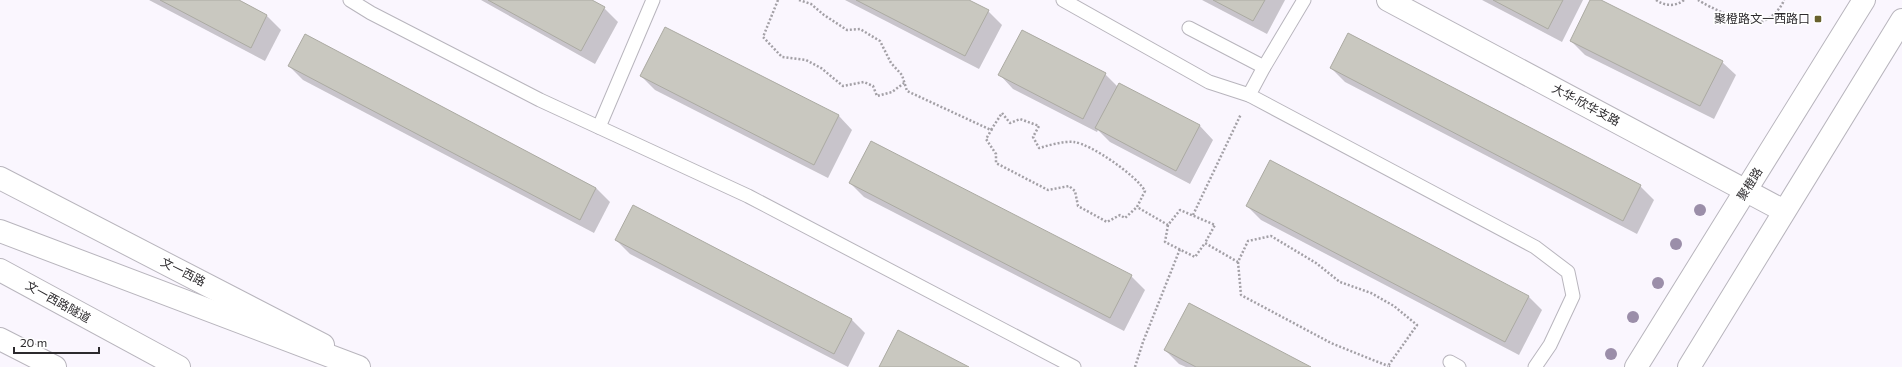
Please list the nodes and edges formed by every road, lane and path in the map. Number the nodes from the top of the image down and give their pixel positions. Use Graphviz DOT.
graph roads {
  1 [pos="350,0"];
  2 [pos="653,0"];
  3 [pos="778,0"];
  4 [pos="799,0"];
  5 [pos="1064,0"];
  6 [pos="1304,0"];
  7 [pos="1388,0"];
  8 [pos="1656,0"];
  9 [pos="1684,0"];
  10 [pos="1698,0"];
  11 [pos="1784,0"];
  12 [pos="1864,0"];
  13 [pos="1902,20"];
  14 [pos="1188,28"];
  15 [pos="1264,67"];
  16 [pos="904,83"];
  17 [pos="1249,95"];
  18 [pos="599,127"];
  19 [pos="993,127"];
  20 [pos="0,178"];
  21 [pos="1746,190"];
  22 [pos="1137,207"];
  23 [pos="1784,211"];
  24 [pos="1193,216"];
  25 [pos="1168,225"];
  26 [pos="0,231"];
  27 [pos="1205,243"];
  28 [pos="1180,249"];
  29 [pos="1238,262"];
  30 [pos="0,270"];
  31 [pos="0,339"];
  32 [pos="0,353"];
  33 [pos="1389,366"];
  34 [pos="47,367"];
  35 [pos="55,367"];
  36 [pos="178,367"];
  37 [pos="359,367"];
  38 [pos="365,367"];
  39 [pos="1074,367"];
  40 [pos="1135,367"];
  41 [pos="1535,367"];
  42 [pos="1636,367"];
  43 [pos="1689,367"];
  1 -- 18 [label="lane"];
  2 -- 18 [label="lane"];
  3 -- 16 [label="path"];
  4 -- 16 [label="path"];
  5 -- 17 [label="lane"];
  6 -- 15 [label="lane"];
  7 -- 21 [label="main road, 大华·欣华支路"];
  8 -- 9 [label="path"];
  10 -- 11 [label="path"];
  12 -- 21 [label="main road, 聚橙路"];
  13 -- 23 [label="main road"];
  14 -- 15 [label="lane"];
  15 -- 17 [label="lane"];
  16 -- 19 [label="path"];
  17 -- 24 [label="path"];
  17 -- 41 [label="lane"];
  18 -- 39 [label="lane"];
  19 -- 22 [label="path"];
  19 -- 22 [label="path"];
  20 -- 38 [label="main road, 文一西路"];
  21 -- 23 [label="main road, 大华·欣华支路"];
  21 -- 42 [label="main road, 聚橙路"];
  22 -- 25 [label="path"];
  23 -- 43 [label="main road"];
  24 -- 25 [label="path"];
  24 -- 27 [label="path"];
  25 -- 28 [label="path"];
  26 -- 37 [label="main road"];
  27 -- 28 [label="path"];
  27 -- 29 [label="path"];
  28 -- 40 [label="path"];
  29 -- 33 [label="path"];
  29 -- 33 [label="path"];
  30 -- 36 [label="main road, 文一西路隧道"];
  31 -- 35 [label="main road"];
  32 -- 34 [label="main road"];
}
